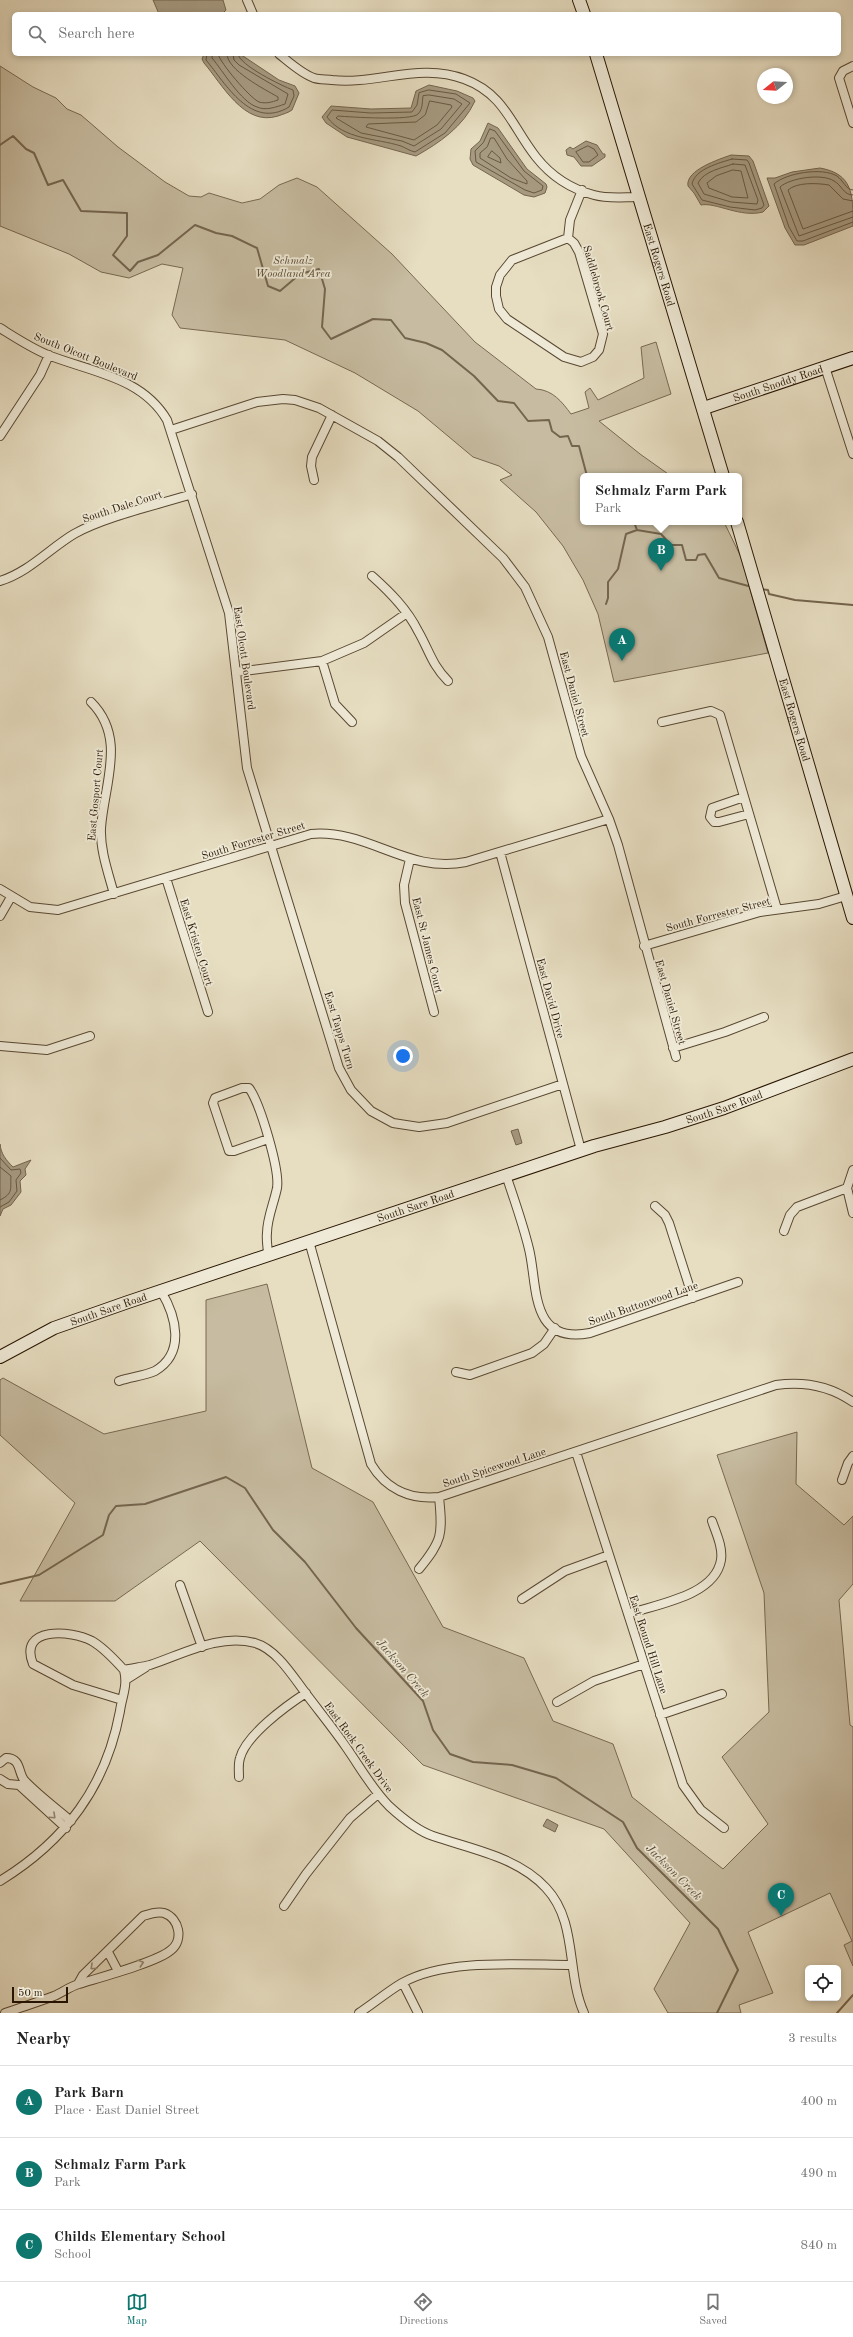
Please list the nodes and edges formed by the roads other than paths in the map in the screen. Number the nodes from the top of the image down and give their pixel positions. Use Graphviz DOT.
graph roads {
  1 [pos="247,0"];
  2 [pos="579,0"];
  3 [pos="252,12"];
  4 [pos="583,12"];
  5 [pos="281,56"];
  6 [pos="597,56"];
  7 [pos="853,66"];
  8 [pos="853,123"];
  9 [pos="582,190"];
  10 [pos="639,197"];
  11 [pos="568,238"];
  12 [pos="0,328"];
  13 [pos="49,355"];
  14 [pos="853,358"];
  15 [pos="825,367"];
  16 [pos="704,408"];
  17 [pos="332,415"];
  18 [pos="170,430"];
  19 [pos="0,436"];
  20 [pos="853,454"];
  21 [pos="722,473"];
  22 [pos="314,480"];
  23 [pos="192,494"];
  24 [pos="738,525"];
  25 [pos="372,576"];
  26 [pos="0,581"];
  27 [pos="407,613"];
  28 [pos="322,661"];
  29 [pos="236,672"];
  30 [pos="448,681"];
  31 [pos="91,702"];
  32 [pos="352,722"];
  33 [pos="662,722"];
  34 [pos="744,797"];
  35 [pos="749,814"];
  36 [pos="609,820"];
  37 [pos="271,846"];
  38 [pos="500,852"];
  39 [pos="410,859"];
  40 [pos="166,878"];
  41 [pos="0,889"];
  42 [pos="114,894"];
  43 [pos="846,896"];
  44 [pos="11,897"];
  45 [pos="777,909"];
  46 [pos="0,916"];
  47 [pos="853,918"];
  48 [pos="644,946"];
  49 [pos="208,1012"];
  50 [pos="434,1012"];
  51 [pos="764,1017"];
  52 [pos="90,1036"];
  53 [pos="0,1046"];
  54 [pos="673,1048"];
  55 [pos="853,1054"];
  56 [pos="676,1057"];
  57 [pos="853,1059"];
  58 [pos="835,1066"];
  59 [pos="564,1084"];
  60 [pos="268,1139"];
  61 [pos="581,1150"];
  62 [pos="853,1170"];
  63 [pos="506,1175"];
  64 [pos="847,1188"];
  65 [pos="655,1206"];
  66 [pos="853,1213"];
  67 [pos="784,1230"];
  68 [pos="309,1241"];
  69 [pos="268,1255"];
  70 [pos="738,1282"];
  71 [pos="161,1290"];
  72 [pos="693,1298"];
  73 [pos="555,1328"];
  74 [pos="0,1357"];
  75 [pos="456,1372"];
  76 [pos="119,1381"];
  77 [pos="853,1402"];
  78 [pos="576,1452"];
  79 [pos="853,1456"];
  80 [pos="842,1480"];
  81 [pos="439,1497"];
  82 [pos="712,1521"];
  83 [pos="609,1555"];
  84 [pos="419,1570"];
  85 [pos="180,1585"];
  86 [pos="522,1599"];
  87 [pos="628,1614"];
  88 [pos="202,1647"];
  89 [pos="644,1664"];
  90 [pos="148,1665"];
  91 [pos="124,1670"];
  92 [pos="126,1679"];
  93 [pos="306,1693"];
  94 [pos="722,1694"];
  95 [pos="122,1700"];
  96 [pos="557,1702"];
  97 [pos="660,1715"];
  98 [pos="0,1763"];
  99 [pos="21,1775"];
  100 [pos="239,1777"];
  101 [pos="0,1779"];
  102 [pos="14,1783"];
  103 [pos="378,1794"];
  104 [pos="36,1795"];
  105 [pos="72,1821"];
  106 [pos="66,1828"];
  107 [pos="724,1828"];
  108 [pos="0,1881"];
  109 [pos="284,1906"];
  110 [pos="108,1952"];
  111 [pos="572,1965"];
  112 [pos="118,1971"];
  113 [pos="403,1983"];
  114 [pos="78,1984"];
  115 [pos="5,2013"];
  116 [pos="359,2013"];
  117 [pos="418,2013"];
  118 [pos="584,2013"];
  1 -- 3 [label="street"];
  2 -- 4 [label="main road"];
  5 -- 9 [label="street"];
  6 -- 10 [label="main road, East Rogers Road"];
  7 -- 8 [label="street"];
  9 -- 10 [label="street"];
  9 -- 11 [label="street, Saddlebrook Court"];
  10 -- 16 [label="main road, East Rogers Road"];
  11 -- 11 [label="street, Saddlebrook Court"];
  12 -- 13 [label="street, South Olcott Boulevard"];
  13 -- 18 [label="street, South Olcott Boulevard"];
  13 -- 19 [label="street"];
  14 -- 15 [label="main road, South Snoddy Road"];
  15 -- 16 [label="main road, South Snoddy Road"];
  15 -- 20 [label="street"];
  16 -- 21 [label="main road, East Rogers Road"];
  17 -- 18 [label="street, East Daniel Street"];
  17 -- 22 [label="street"];
  17 -- 36 [label="street, East Daniel Street"];
  18 -- 23 [label="street, East Olcott Boulevard"];
  23 -- 26 [label="street, South Dale Court"];
  23 -- 29 [label="street, East Olcott Boulevard"];
  24 -- 43 [label="main road, East Rogers Road"];
  25 -- 27 [label="street"];
  27 -- 28 [label="street"];
  27 -- 30 [label="street"];
  28 -- 29 [label="street"];
  28 -- 32 [label="street"];
  29 -- 37 [label="street, East Olcott Boulevard"];
  31 -- 42 [label="street, East Gosport Court"];
  33 -- 34 [label="street"];
  34 -- 35 [label="street"];
  34 -- 35 [label="street"];
  35 -- 45 [label="street"];
  36 -- 38 [label="street, South Forrester Street"];
  36 -- 48 [label="street, East Daniel Street"];
  37 -- 39 [label="street, South Forrester Street"];
  37 -- 40 [label="street, South Forrester Street"];
  37 -- 59 [label="street, East Tapps Turn"];
  38 -- 39 [label="street, South Forrester Street"];
  38 -- 59 [label="street, East David Drive"];
  39 -- 50 [label="street, East St James Court"];
  40 -- 42 [label="street, South Forrester Street"];
  40 -- 49 [label="street, East Kristen Court"];
  41 -- 44 [label="street, South Forrester Street"];
  42 -- 44 [label="street, South Forrester Street"];
  43 -- 45 [label="street, South Forrester Street"];
  43 -- 47 [label="main road, East Rogers Road"];
  44 -- 46 [label="street"];
  45 -- 48 [label="street, South Forrester Street"];
  48 -- 54 [label="street, East Daniel Street"];
  51 -- 54 [label="street"];
  52 -- 53 [label="street"];
  54 -- 56 [label="street, East Daniel Street"];
  55 -- 58 [label="main road, South Sare Road"];
  57 -- 58 [label="main road, South Sare Road"];
  58 -- 61 [label="main road, South Sare Road"];
  59 -- 61 [label="street, East David Drive"];
  60 -- 60 [label="street"];
  60 -- 69 [label="street"];
  61 -- 63 [label="main road, South Sare Road"];
  62 -- 64 [label="street"];
  63 -- 68 [label="main road, South Sare Road"];
  63 -- 73 [label="street"];
  64 -- 66 [label="street"];
  64 -- 67 [label="street"];
  65 -- 72 [label="street"];
  68 -- 69 [label="main road, South Sare Road"];
  68 -- 81 [label="street, South Spicewood Lane"];
  69 -- 71 [label="main road, South Sare Road"];
  70 -- 72 [label="street, South Buttonwood Lane"];
  71 -- 74 [label="main road, South Sare Road"];
  71 -- 76 [label="street"];
  72 -- 73 [label="street, South Buttonwood Lane"];
  73 -- 75 [label="street"];
  77 -- 78 [label="street, South Spicewood Lane"];
  78 -- 81 [label="street, South Spicewood Lane"];
  78 -- 83 [label="street, East Round Hill Lane"];
  79 -- 80 [label="street"];
  81 -- 84 [label="street"];
  82 -- 87 [label="street"];
  83 -- 86 [label="street"];
  83 -- 87 [label="street, East Round Hill Lane"];
  85 -- 88 [label="street"];
  87 -- 89 [label="street, East Round Hill Lane"];
  88 -- 90 [label="street, East Rock Creek Drive"];
  88 -- 93 [label="street, East Rock Creek Drive"];
  89 -- 96 [label="street"];
  89 -- 97 [label="street, East Round Hill Lane"];
  90 -- 91 [label="street, East Rock Creek Drive"];
  90 -- 92 [label="street, East Rock Creek Drive"];
  91 -- 92 [label="street"];
  91 -- 95 [label="street"];
  92 -- 95 [label="street"];
  93 -- 100 [label="street"];
  93 -- 103 [label="street, East Rock Creek Drive"];
  94 -- 97 [label="street"];
  95 -- 105 [label="street"];
  97 -- 107 [label="street, East Round Hill Lane"];
  98 -- 99 [label="street"];
  99 -- 102 [label="street"];
  99 -- 104 [label="street"];
  101 -- 102 [label="street"];
  102 -- 104 [label="street"];
  103 -- 109 [label="street"];
  103 -- 111 [label="street, East Rock Creek Drive"];
  104 -- 105 [label="street"];
  104 -- 106 [label="street, one-way"];
  105 -- 106 [label="street"];
  106 -- 108 [label="street"];
  110 -- 112 [label="street"];
  112 -- 110 [label="street, one-way"];
  110 -- 114 [label="street, one-way"];
  111 -- 113 [label="street"];
  111 -- 118 [label="street, East Rock Creek Drive"];
  112 -- 114 [label="street"];
  113 -- 116 [label="street"];
  113 -- 117 [label="street"];
  114 -- 115 [label="street"];
}
